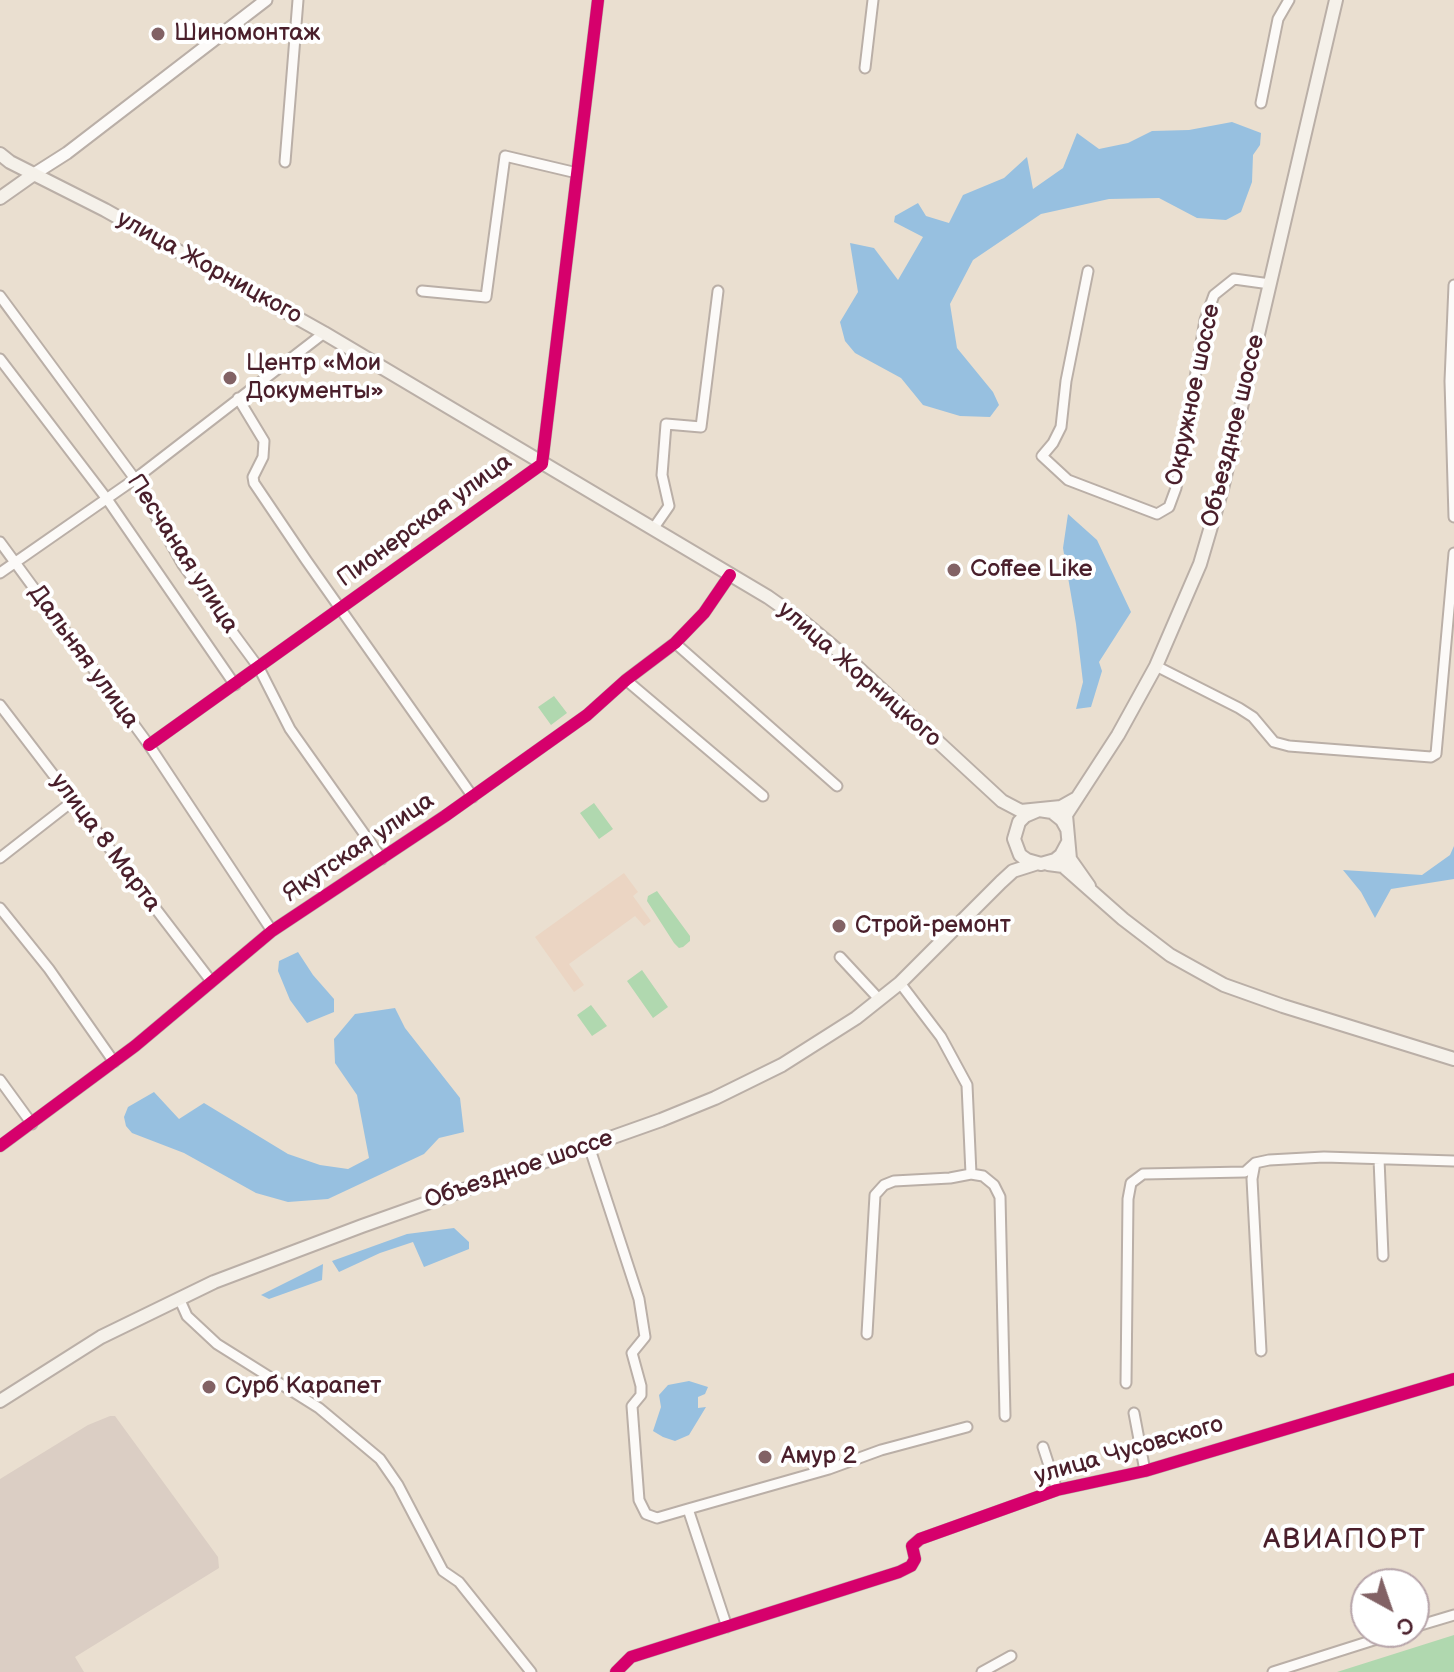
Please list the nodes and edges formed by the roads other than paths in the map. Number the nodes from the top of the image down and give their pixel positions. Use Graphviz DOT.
graph roads {
  1 [pos="266,0"];
  2 [pos="298,0"];
  3 [pos="598,0"];
  4 [pos="873,0"];
  5 [pos="1289,0"];
  6 [pos="1336,0"];
  7 [pos="865,68"];
  8 [pos="1261,103"];
  9 [pos="0,154"];
  10 [pos="285,162"];
  11 [pos="577,173"];
  12 [pos="34,174"];
  13 [pos="0,198"];
  14 [pos="1088,271"];
  15 [pos="1270,284"];
  16 [pos="1454,285"];
  17 [pos="422,291"];
  18 [pos="718,291"];
  19 [pos="0,296"];
  20 [pos="324,333"];
  21 [pos="0,359"];
  22 [pos="238,398"];
  23 [pos="542,464"];
  24 [pos="135,479"];
  25 [pos="107,499"];
  26 [pos="1454,517"];
  27 [pos="653,529"];
  28 [pos="0,542"];
  29 [pos="1454,553"];
  30 [pos="14,563"];
  31 [pos="0,573"];
  32 [pos="730,575"];
  33 [pos="340,609"];
  34 [pos="675,643"];
  35 [pos="1156,666"];
  36 [pos="259,668"];
  37 [pos="626,680"];
  38 [pos="235,685"];
  39 [pos="0,705"];
  40 [pos="149,745"];
  41 [pos="837,786"];
  42 [pos="763,796"];
  43 [pos="473,797"];
  44 [pos="1077,798"];
  45 [pos="73,801"];
  46 [pos="1002,801"];
  47 [pos="1039,810"];
  48 [pos="1068,835"];
  49 [pos="1015,843"];
  50 [pos="0,858"];
  51 [pos="382,859"];
  52 [pos="1041,864"];
  53 [pos="1001,882"];
  54 [pos="1089,886"];
  55 [pos="0,908"];
  56 [pos="272,931"];
  57 [pos="840,957"];
  58 [pos="211,981"];
  59 [pos="900,983"];
  60 [pos="879,999"];
  61 [pos="1454,1059"];
  62 [pos="114,1062"];
  63 [pos="0,1080"];
  64 [pos="32,1124"];
  65 [pos="0,1146"];
  66 [pos="589,1146"];
  67 [pos="1379,1159"];
  68 [pos="1454,1161"];
  69 [pos="1255,1163"];
  70 [pos="971,1174"];
  71 [pos="1383,1256"];
  72 [pos="179,1298"];
  73 [pos="867,1334"];
  74 [pos="1261,1351"];
  75 [pos="1454,1379"];
  76 [pos="1126,1383"];
  77 [pos="0,1401"];
  78 [pos="1134,1413"];
  79 [pos="1005,1416"];
  80 [pos="967,1427"];
  81 [pos="1043,1447"];
  82 [pos="1145,1471"];
  83 [pos="1057,1490"];
  84 [pos="688,1509"];
  85 [pos="1454,1615"];
  86 [pos="1430,1622"];
  87 [pos="727,1627"];
  88 [pos="1351,1648"];
  89 [pos="1011,1656"];
  90 [pos="1285,1670"];
  91 [pos="531,1672"];
  92 [pos="616,1672"];
  93 [pos="982,1672"];
  94 [pos="1273,1672"];
  1 -- 12 [label="street"];
  2 -- 10 [label="street"];
  3 -- 11 [label="street, Пионерская улица"];
  4 -- 7 [label="street"];
  5 -- 8 [label="street"];
  6 -- 15 [label="main road, Объездное шоссе"];
  9 -- 12 [label="main road, улица Жорницкого"];
  11 -- 17 [label="street"];
  11 -- 23 [label="street, Пионерская улица"];
  12 -- 13 [label="main road"];
  12 -- 20 [label="main road, улица Жорницкого"];
  14 -- 15 [label="street, Окружное шоссе"];
  15 -- 35 [label="main road, Объездное шоссе"];
  16 -- 26 [label="street"];
  18 -- 27 [label="street"];
  19 -- 24 [label="street, Песчаная улица"];
  20 -- 22 [label="street"];
  20 -- 23 [label="main road, улица Жорницкого"];
  21 -- 25 [label="street, Песчаная улица"];
  22 -- 24 [label="street"];
  22 -- 33 [label="street"];
  23 -- 27 [label="main road, улица Жорницкого"];
  23 -- 33 [label="street, Пионерская улица"];
  24 -- 25 [label="street"];
  24 -- 36 [label="street, Песчаная улица"];
  25 -- 30 [label="street"];
  25 -- 38 [label="street, Песчаная улица"];
  27 -- 32 [label="main road, улица Жорницкого"];
  28 -- 30 [label="street, Дальняя улица"];
  29 -- 35 [label="street"];
  30 -- 31 [label="street"];
  30 -- 40 [label="street, Дальняя улица"];
  32 -- 34 [label="street, Якутская улица"];
  32 -- 46 [label="main road, улица Жорницкого"];
  33 -- 36 [label="street, Пионерская улица"];
  33 -- 43 [label="street"];
  34 -- 37 [label="street, Якутская улица"];
  34 -- 41 [label="street"];
  35 -- 44 [label="main road, Объездное шоссе"];
  36 -- 38 [label="street, Пионерская улица"];
  36 -- 51 [label="street, Песчаная улица"];
  37 -- 42 [label="street"];
  37 -- 43 [label="street, Якутская улица"];
  38 -- 40 [label="street, Пионерская улица"];
  39 -- 45 [label="street, улица 8 Марта"];
  40 -- 56 [label="street, Дальняя улица"];
  43 -- 51 [label="street, Якутская улица"];
  44 -- 47 [label="main road"];
  44 -- 48 [label="main road, Объездное шоссе"];
  45 -- 50 [label="street"];
  45 -- 58 [label="street, улица 8 Марта"];
  46 -- 47 [label="main road, улица Жорницкого"];
  46 -- 49 [label="main road, улица Жорницкого"];
  47 -- 48 [label="main road"];
  47 -- 49 [label="main road"];
  48 -- 52 [label="main road"];
  48 -- 54 [label="main road"];
  49 -- 52 [label="main road"];
  49 -- 53 [label="main road, Объездное шоссе"];
  51 -- 56 [label="street, Якутская улица"];
  52 -- 53 [label="main road, Объездное шоссе"];
  52 -- 54 [label="main road"];
  53 -- 59 [label="main road, Объездное шоссе"];
  54 -- 61 [label="main road"];
  55 -- 62 [label="street"];
  56 -- 58 [label="street, Якутская улица"];
  57 -- 60 [label="street"];
  58 -- 62 [label="street, Якутская улица"];
  59 -- 60 [label="main road, Объездное шоссе"];
  59 -- 70 [label="street"];
  60 -- 66 [label="main road, Объездное шоссе"];
  62 -- 64 [label="street, Якутская улица"];
  63 -- 64 [label="street"];
  64 -- 65 [label="street, Якутская улица"];
  66 -- 72 [label="main road, Объездное шоссе"];
  66 -- 84 [label="street"];
  67 -- 68 [label="street"];
  67 -- 69 [label="street"];
  67 -- 71 [label="street"];
  69 -- 74 [label="street"];
  69 -- 76 [label="street"];
  70 -- 73 [label="street"];
  70 -- 79 [label="street"];
  72 -- 77 [label="main road, Объездное шоссе"];
  72 -- 91 [label="street"];
  75 -- 82 [label="street, улица Чусовского"];
  78 -- 82 [label="street"];
  80 -- 84 [label="street"];
  81 -- 83 [label="street"];
  82 -- 83 [label="street, улица Чусовского"];
  83 -- 87 [label="street, улица Чусовского"];
  84 -- 87 [label="street"];
  85 -- 86 [label="street"];
  87 -- 92 [label="street, улица Чусовского"];
  88 -- 90 [label="street"];
  89 -- 93 [label="street"];
  90 -- 94 [label="street"];
}
